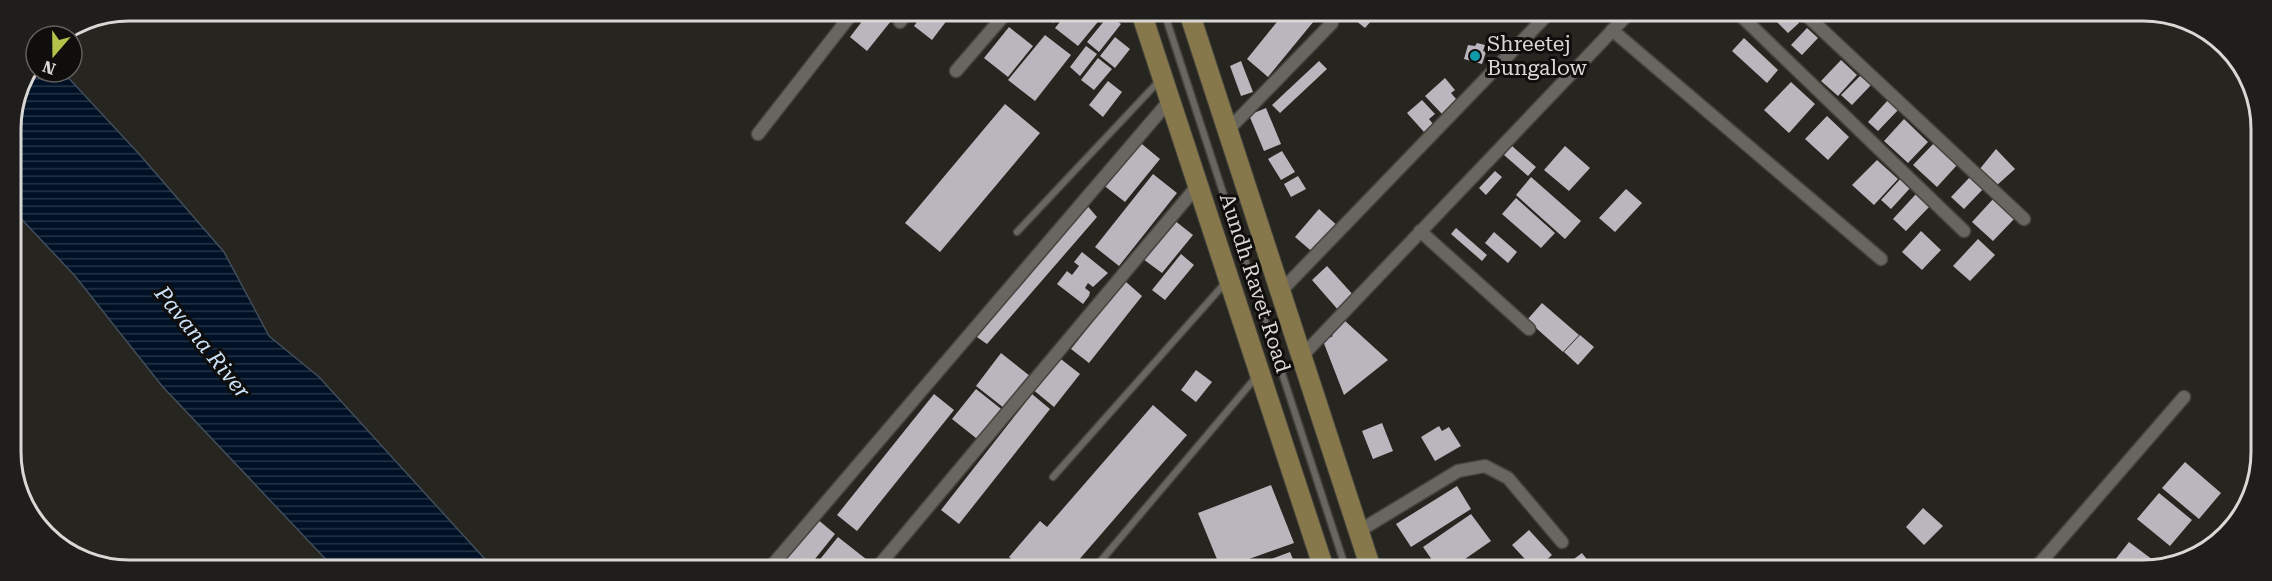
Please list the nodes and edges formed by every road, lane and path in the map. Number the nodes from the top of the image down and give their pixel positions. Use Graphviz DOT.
graph roads {
  1 [pos="846,21"];
  2 [pos="999,21"];
  3 [pos="1144,21"];
  4 [pos="1167,21"];
  5 [pos="1193,21"];
  6 [pos="1541,21"];
  7 [pos="1621,21"];
  8 [pos="1746,21"];
  9 [pos="1813,21"];
  10 [pos="1332,23"];
  11 [pos="1612,30"];
  12 [pos="956,71"];
  13 [pos="1163,77"];
  14 [pos="1170,100"];
  15 [pos="1227,130"];
  16 [pos="758,134"];
  17 [pos="1198,185"];
  18 [pos="2024,219"];
  19 [pos="1420,231"];
  20 [pos="1964,231"];
  21 [pos="1017,232"];
  22 [pos="1881,259"];
  23 [pos="1229,279"];
  24 [pos="1280,292"];
  25 [pos="1529,329"];
  26 [pos="1302,356"];
  27 [pos="1260,373"];
  28 [pos="2184,397"];
  29 [pos="1053,477"];
  30 [pos="1359,531"];
  31 [pos="1562,542"];
  32 [pos="777,560"];
  33 [pos="884,560"];
  34 [pos="1102,560"];
  35 [pos="1321,560"];
  36 [pos="1343,560"];
  37 [pos="1368,560"];
  38 [pos="2043,560"];
  1 -- 16 [label="street"];
  2 -- 12 [label="street"];
  3 -- 13 [label="main road, Aundh Ravet Road"];
  4 -- 36 [label="lane"];
  5 -- 15 [label="main road, Aundh Ravet Road"];
  6 -- 24 [label="street"];
  7 -- 11 [label="street"];
  8 -- 20 [label="street"];
  9 -- 18 [label="street"];
  10 -- 15 [label="street"];
  11 -- 19 [label="street"];
  11 -- 22 [label="street"];
  13 -- 14 [label="main road, Aundh Ravet Road"];
  13 -- 21 [label="lane"];
  14 -- 17 [label="main road, Aundh Ravet Road"];
  14 -- 32 [label="street"];
  15 -- 24 [label="main road, Aundh Ravet Road"];
  17 -- 23 [label="main road, Aundh Ravet Road"];
  17 -- 33 [label="street"];
  19 -- 25 [label="street"];
  19 -- 26 [label="street"];
  23 -- 27 [label="main road, Aundh Ravet Road"];
  23 -- 29 [label="lane"];
  24 -- 26 [label="main road, Aundh Ravet Road"];
  26 -- 30 [label="main road, Aundh Ravet Road"];
  27 -- 34 [label="lane"];
  27 -- 35 [label="main road, Aundh Ravet Road"];
  28 -- 38 [label="street"];
  30 -- 31 [label="street"];
  30 -- 37 [label="main road, Aundh Ravet Road"];
}
